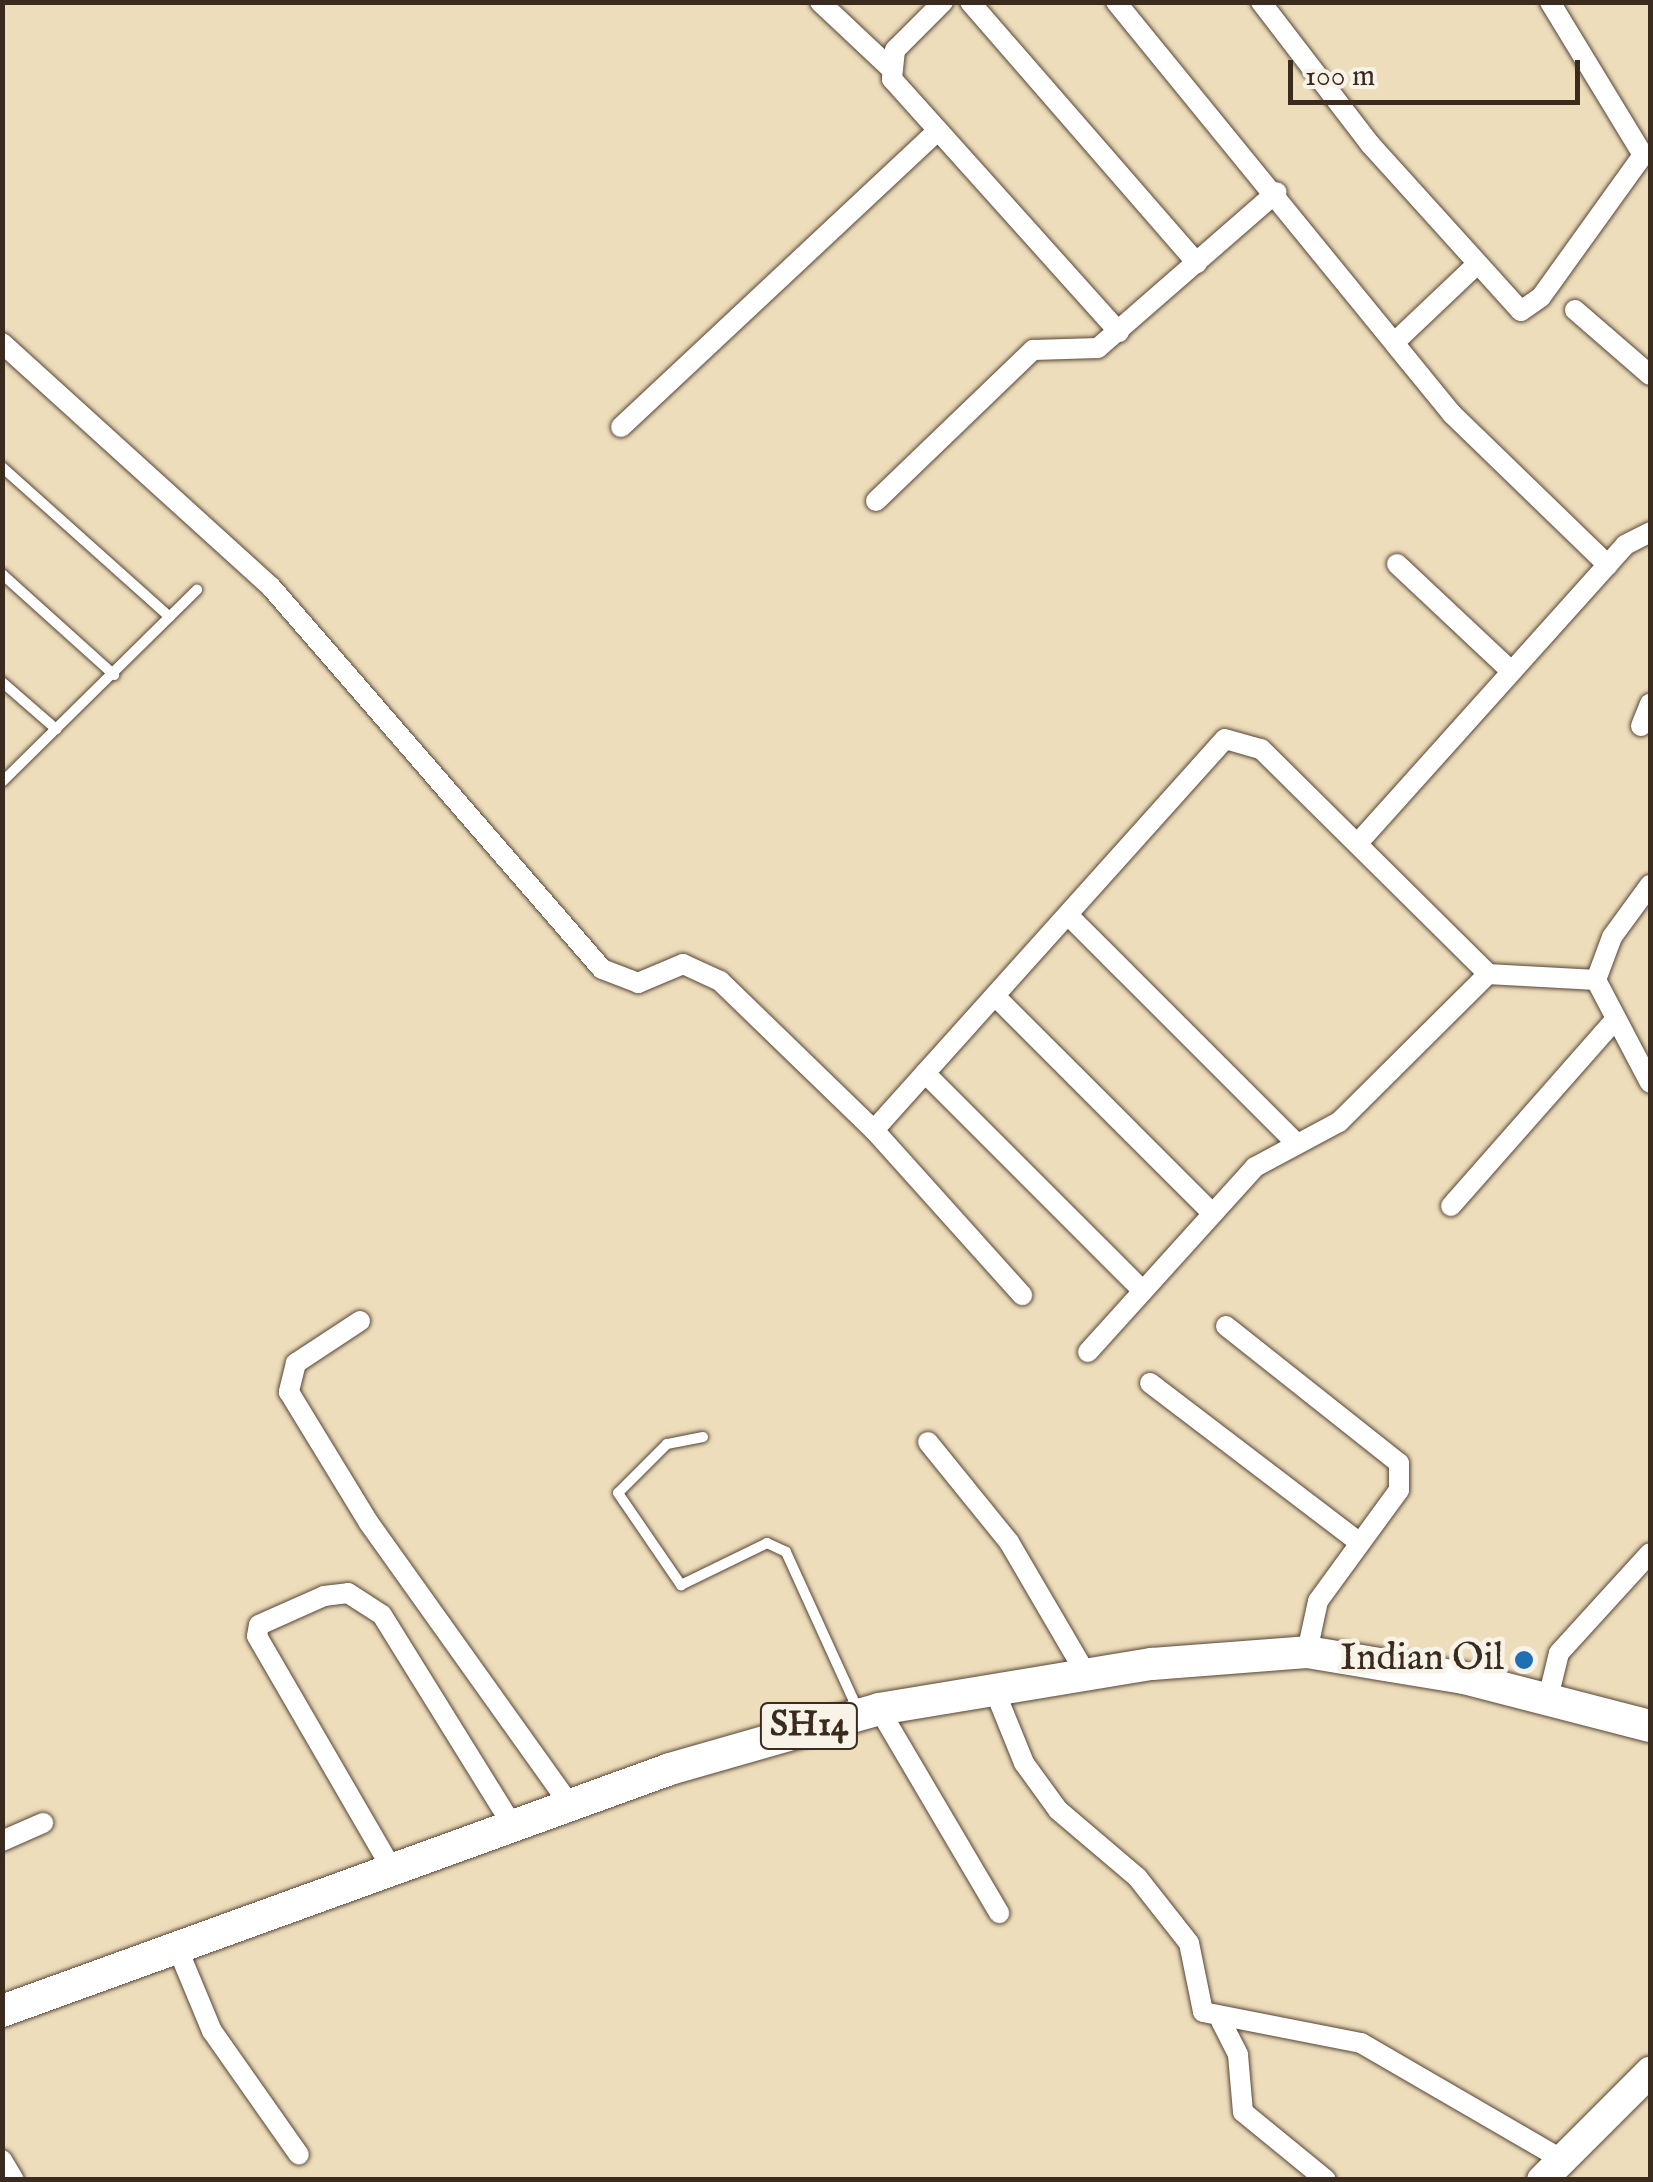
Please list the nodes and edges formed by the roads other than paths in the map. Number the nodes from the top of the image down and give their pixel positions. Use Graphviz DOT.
graph roads {
  1 [pos="820,2"];
  2 [pos="943,2"];
  3 [pos="970,2"];
  4 [pos="1116,2"];
  5 [pos="1261,2"];
  6 [pos="1550,2"];
  7 [pos="890,68"];
  8 [pos="938,130"];
  9 [pos="1277,192"];
  10 [pos="1197,263"];
  11 [pos="1476,266"];
  12 [pos="1574,310"];
  13 [pos="1120,332"];
  14 [pos="1396,341"];
  15 [pos="2,343"];
  16 [pos="1650,375"];
  17 [pos="621,426"];
  18 [pos="3,469"];
  19 [pos="876,501"];
  20 [pos="1650,532"];
  21 [pos="1397,564"];
  22 [pos="1608,564"];
  23 [pos="2,574"];
  24 [pos="197,590"];
  25 [pos="170,617"];
  26 [pos="1511,670"];
  27 [pos="114,674"];
  28 [pos="2,682"];
  29 [pos="1650,704"];
  30 [pos="1640,726"];
  31 [pos="56,728"];
  32 [pos="2,782"];
  33 [pos="1358,844"];
  34 [pos="1650,885"];
  35 [pos="1068,915"];
  36 [pos="1488,974"];
  37 [pos="1596,980"];
  38 [pos="995,996"];
  39 [pos="1613,1022"];
  40 [pos="925,1073"];
  41 [pos="1650,1083"];
  42 [pos="874,1130"];
  43 [pos="1296,1143"];
  44 [pos="1450,1206"];
  45 [pos="1212,1214"];
  46 [pos="1143,1291"];
  47 [pos="1022,1295"];
  48 [pos="360,1322"];
  49 [pos="1226,1326"];
  50 [pos="1088,1352"];
  51 [pos="1150,1382"];
  52 [pos="703,1437"];
  53 [pos="928,1442"];
  54 [pos="1359,1542"];
  55 [pos="1650,1553"];
  56 [pos="1307,1652"];
  57 [pos="1086,1674"];
  58 [pos="994,1689"];
  59 [pos="1548,1698"];
  60 [pos="869,1711"];
  61 [pos="1650,1726"];
  62 [pos="570,1805"];
  63 [pos="43,1823"];
  64 [pos="513,1826"];
  65 [pos="2,1841"];
  66 [pos="392,1869"];
  67 [pos="999,1913"];
  68 [pos="178,1947"];
  69 [pos="2,2011"];
  70 [pos="1222,2021"];
  71 [pos="1645,2087"];
  72 [pos="299,2155"];
  73 [pos="2,2160"];
  74 [pos="1550,2169"];
  75 [pos="14,2180"];
  76 [pos="1326,2180"];
  1 -- 7 [label="street"];
  2 -- 7 [label="street"];
  3 -- 10 [label="street"];
  4 -- 9 [label="street"];
  5 -- 11 [label="street"];
  6 -- 11 [label="street"];
  7 -- 8 [label="street"];
  8 -- 13 [label="street"];
  8 -- 17 [label="street"];
  9 -- 10 [label="street"];
  9 -- 14 [label="street"];
  10 -- 13 [label="street"];
  11 -- 14 [label="street"];
  12 -- 16 [label="street"];
  13 -- 19 [label="street"];
  14 -- 22 [label="street"];
  15 -- 42 [label="street"];
  18 -- 25 [label="lane"];
  20 -- 22 [label="street"];
  21 -- 26 [label="street"];
  22 -- 26 [label="street"];
  23 -- 27 [label="lane"];
  24 -- 25 [label="lane"];
  25 -- 27 [label="lane"];
  26 -- 33 [label="street"];
  27 -- 31 [label="lane"];
  28 -- 31 [label="lane"];
  29 -- 30 [label="street"];
  31 -- 32 [label="lane"];
  33 -- 35 [label="street"];
  33 -- 36 [label="street"];
  34 -- 37 [label="street"];
  35 -- 38 [label="street"];
  35 -- 43 [label="street"];
  36 -- 37 [label="street"];
  36 -- 43 [label="street"];
  37 -- 39 [label="street"];
  38 -- 40 [label="street"];
  38 -- 45 [label="street"];
  39 -- 41 [label="street"];
  39 -- 44 [label="street"];
  40 -- 42 [label="street"];
  40 -- 46 [label="street"];
  42 -- 47 [label="street"];
  43 -- 45 [label="street"];
  45 -- 46 [label="street"];
  46 -- 50 [label="street"];
  48 -- 62 [label="street"];
  49 -- 54 [label="street"];
  51 -- 54 [label="street"];
  52 -- 60 [label="lane"];
  53 -- 57 [label="street"];
  54 -- 56 [label="street"];
  55 -- 59 [label="street"];
  56 -- 57 [label="main road, SH14 / SH14"];
  56 -- 59 [label="main road, SH14 / SH14"];
  57 -- 58 [label="main road, SH14 / SH14"];
  58 -- 60 [label="main road, SH14 / SH14"];
  58 -- 70 [label="street"];
  59 -- 61 [label="main road, SH14 / SH14"];
  60 -- 62 [label="main road, SH14 / SH14"];
  60 -- 67 [label="street"];
  62 -- 64 [label="main road, SH14 / SH14"];
  63 -- 65 [label="street"];
  64 -- 66 [label="main road, SH14 / SH14"];
  64 -- 66 [label="street"];
  66 -- 68 [label="main road, SH14 / SH14"];
  68 -- 69 [label="main road, SH14 / SH14"];
  68 -- 72 [label="street"];
  70 -- 74 [label="street"];
  70 -- 76 [label="street"];
  71 -- 74 [label="street"];
  73 -- 75 [label="street"];
}
